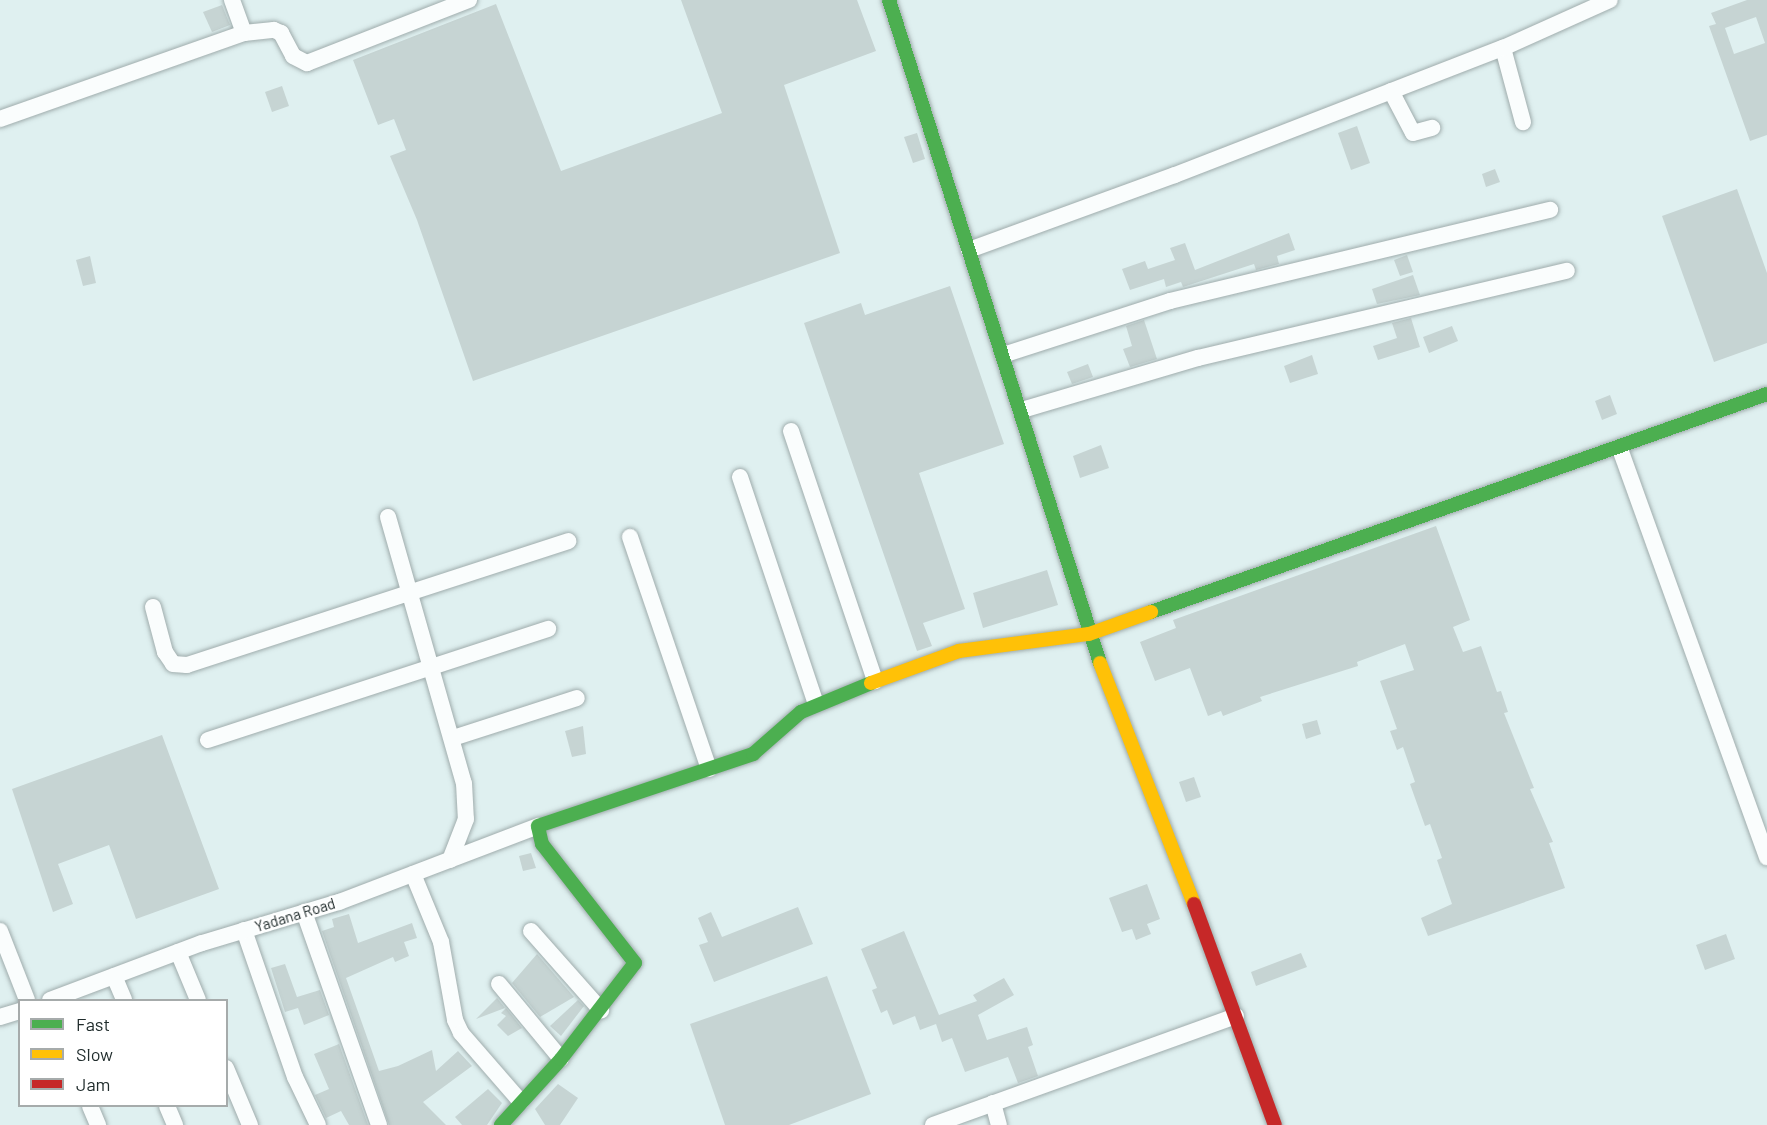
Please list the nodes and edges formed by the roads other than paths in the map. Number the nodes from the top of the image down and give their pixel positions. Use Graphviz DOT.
graph roads {
  1 [pos="232,0"];
  2 [pos="469,0"];
  3 [pos="889,0"];
  4 [pos="1610,0"];
  5 [pos="244,33"];
  6 [pos="1503,48"];
  7 [pos="1391,91"];
  8 [pos="0,119"];
  9 [pos="1523,122"];
  10 [pos="1432,128"];
  11 [pos="1550,210"];
  12 [pos="969,250"];
  13 [pos="1567,271"];
  14 [pos="1003,355"];
  15 [pos="1767,394"];
  16 [pos="1022,410"];
  17 [pos="790,431"];
  18 [pos="1620,449"];
  19 [pos="740,477"];
  20 [pos="388,517"];
  21 [pos="630,537"];
  22 [pos="568,541"];
  23 [pos="411,593"];
  24 [pos="153,607"];
  25 [pos="548,629"];
  26 [pos="1089,634"];
  27 [pos="432,666"];
  28 [pos="875,681"];
  29 [pos="577,698"];
  30 [pos="816,704"];
  31 [pos="453,738"];
  32 [pos="208,740"];
  33 [pos="708,769"];
  34 [pos="538,826"];
  35 [pos="1767,857"];
  36 [pos="450,860"];
  37 [pos="413,874"];
  38 [pos="304,912"];
  39 [pos="244,930"];
  40 [pos="0,931"];
  41 [pos="531,931"];
  42 [pos="178,952"];
  43 [pos="114,976"];
  44 [pos="499,984"];
  45 [pos="27,999"];
  46 [pos="53,999"];
  47 [pos="124,999"];
  48 [pos="198,999"];
  49 [pos="601,1010"];
  50 [pos="18,1012"];
  51 [pos="1236,1016"];
  52 [pos="0,1017"];
  53 [pos="561,1059"];
  54 [pos="228,1073"];
  55 [pos="521,1102"];
  56 [pos="993,1103"];
  57 [pos="90,1107"];
  58 [pos="167,1107"];
  59 [pos="98,1125"];
  60 [pos="175,1125"];
  61 [pos="250,1125"];
  62 [pos="318,1125"];
  63 [pos="379,1125"];
  64 [pos="501,1125"];
  65 [pos="933,1125"];
  66 [pos="999,1125"];
  67 [pos="1275,1125"];
  1 -- 5 [label="street"];
  2 -- 5 [label="street"];
  3 -- 12 [label="street"];
  4 -- 6 [label="street"];
  5 -- 8 [label="street"];
  6 -- 7 [label="street"];
  6 -- 9 [label="street"];
  7 -- 10 [label="street"];
  7 -- 12 [label="street"];
  11 -- 14 [label="street"];
  12 -- 14 [label="street"];
  13 -- 16 [label="street"];
  14 -- 16 [label="street"];
  15 -- 18 [label="street"];
  16 -- 26 [label="street"];
  17 -- 28 [label="street"];
  18 -- 26 [label="street"];
  18 -- 35 [label="street"];
  19 -- 30 [label="street"];
  20 -- 23 [label="street"];
  21 -- 33 [label="street"];
  22 -- 23 [label="street"];
  23 -- 24 [label="street"];
  23 -- 27 [label="street"];
  25 -- 27 [label="street"];
  26 -- 28 [label="street"];
  26 -- 51 [label="street"];
  27 -- 31 [label="street"];
  27 -- 32 [label="street"];
  28 -- 30 [label="street"];
  29 -- 31 [label="street"];
  30 -- 33 [label="street"];
  31 -- 36 [label="street"];
  33 -- 34 [label="street"];
  34 -- 36 [label="street, Yadana Road"];
  34 -- 49 [label="street"];
  36 -- 37 [label="street, Yadana Road"];
  37 -- 38 [label="street, Yadana Road"];
  37 -- 55 [label="street"];
  38 -- 39 [label="street, Yadana Road"];
  38 -- 63 [label="street"];
  39 -- 42 [label="street, Yadana Road"];
  39 -- 62 [label="street"];
  40 -- 45 [label="street"];
  41 -- 49 [label="street"];
  42 -- 43 [label="street, Yadana Road"];
  42 -- 48 [label="street"];
  43 -- 46 [label="street, Yadana Road"];
  43 -- 47 [label="street"];
  44 -- 53 [label="street"];
  49 -- 53 [label="street"];
  50 -- 52 [label="street"];
  51 -- 56 [label="street"];
  51 -- 67 [label="street"];
  53 -- 55 [label="street"];
  54 -- 61 [label="street"];
  55 -- 64 [label="street"];
  56 -- 65 [label="street"];
  56 -- 66 [label="street"];
  57 -- 59 [label="street"];
  58 -- 60 [label="street"];
}
